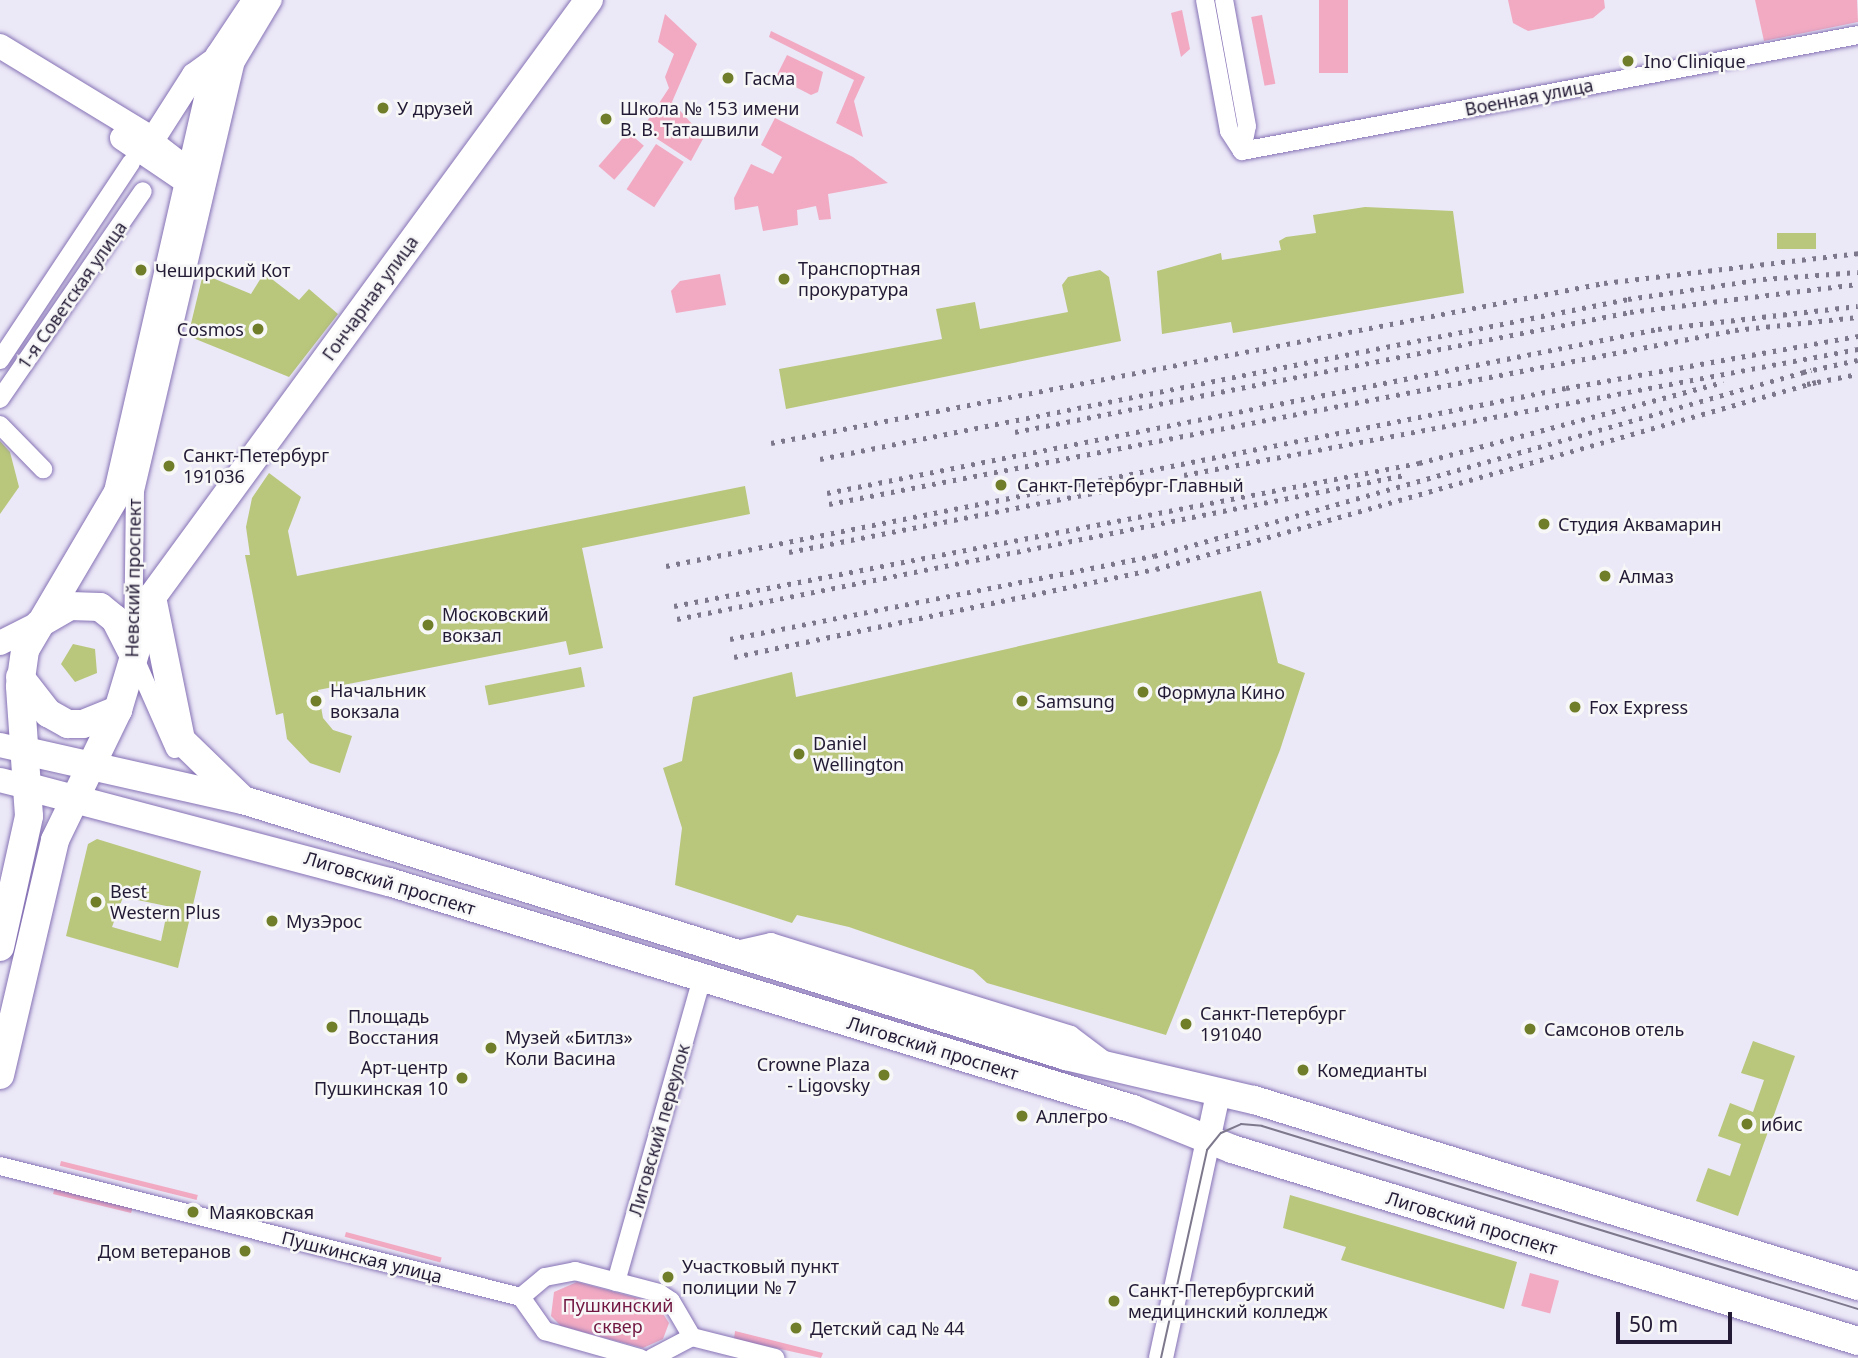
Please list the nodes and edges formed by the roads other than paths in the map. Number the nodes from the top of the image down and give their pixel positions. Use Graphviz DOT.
graph roads {
  1 [pos="257,0"];
  2 [pos="273,0"];
  3 [pos="589,0"];
  4 [pos="1205,0"];
  5 [pos="1224,0"];
  6 [pos="1858,35"];
  7 [pos="0,46"];
  8 [pos="219,57"];
  9 [pos="0,61"];
  10 [pos="153,139"];
  11 [pos="1242,151"];
  12 [pos="131,163"];
  13 [pos="196,181"];
  14 [pos="143,191"];
  15 [pos="74,249"];
  16 [pos="94,263"];
  17 [pos="0,360"];
  18 [pos="0,399"];
  19 [pos="0,425"];
  20 [pos="43,469"];
  21 [pos="152,597"];
  22 [pos="36,625"];
  23 [pos="0,643"];
  24 [pos="133,654"];
  25 [pos="20,677"];
  26 [pos="118,710"];
  27 [pos="13,748"];
  28 [pos="93,765"];
  29 [pos="0,779"];
  30 [pos="29,787"];
  31 [pos="216,792"];
  32 [pos="76,798"];
  33 [pos="243,800"];
  34 [pos="468,868"];
  35 [pos="458,903"];
  36 [pos="3,917"];
  37 [pos="0,947"];
  38 [pos="702,978"];
  39 [pos="0,1075"];
  40 [pos="1208,1109"];
  41 [pos="0,1166"];
  42 [pos="616,1282"];
  43 [pos="1858,1286"];
  44 [pos="527,1299"];
  45 [pos="680,1321"];
  46 [pos="692,1337"];
  47 [pos="1858,1342"];
  48 [pos="674,1344"];
  49 [pos="640,1358"];
  50 [pos="652,1358"];
  51 [pos="775,1358"];
  52 [pos="1161,1358"];
  1 -- 8 [label="main road, Невский проспект"];
  2 -- 13 [label="street, Невский проспект"];
  3 -- 21 [label="main road, Гончарная улица"];
  4 -- 11 [label="street"];
  5 -- 11 [label="street"];
  6 -- 11 [label="street, Военная улица"];
  7 -- 10 [label="main road"];
  8 -- 10 [label="main road, Невский проспект"];
  8 -- 13 [label="main road, Невский проспект"];
  9 -- 13 [label="main road"];
  10 -- 13 [label="street"];
  12 -- 15 [label="street, 1-я Советская улица"];
  13 -- 22 [label="main road, Невский проспект"];
  13 -- 24 [label="street, Невский проспект"];
  14 -- 16 [label="street, 1-я Советская улица"];
  15 -- 16 [label="street"];
  15 -- 17 [label="street, 1-я Советская улица"];
  16 -- 18 [label="street, 1-я Советская улица"];
  19 -- 20 [label="street"];
  21 -- 24 [label="main road"];
  21 -- 33 [label="main road"];
  22 -- 23 [label="main road"];
  22 -- 24 [label="main road"];
  22 -- 25 [label="main road, Невский проспект"];
  24 -- 26 [label="main road, Невский проспект"];
  24 -- 31 [label="street"];
  25 -- 26 [label="main road"];
  25 -- 27 [label="main road, Невский проспект"];
  26 -- 28 [label="main road, Невский проспект"];
  27 -- 28 [label="main road, Лиговский проспект"];
  27 -- 30 [label="main road, Невский проспект"];
  28 -- 30 [label="main road"];
  28 -- 31 [label="main road, Лиговский проспект"];
  28 -- 32 [label="main road, Невский проспект"];
  29 -- 30 [label="main road, Лиговский проспект"];
  30 -- 32 [label="main road, Лиговский проспект"];
  30 -- 36 [label="main road, Невский проспект"];
  31 -- 33 [label="main road, Лиговский проспект"];
  32 -- 35 [label="main road, Лиговский проспект"];
  32 -- 39 [label="main road, Невский проспект"];
  33 -- 34 [label="main road, Лиговский проспект"];
  34 -- 35 [label="main road"];
  34 -- 40 [label="main road, Лиговский проспект"];
  35 -- 38 [label="main road, Лиговский проспект"];
  36 -- 37 [label="main road, Невский проспект"];
  38 -- 40 [label="main road, Лиговский проспект"];
  38 -- 42 [label="street, Лиговский переулок"];
  40 -- 43 [label="main road, Лиговский проспект"];
  40 -- 47 [label="main road, Лиговский проспект"];
  40 -- 52 [label="main road"];
  41 -- 44 [label="street, Пушкинская улица"];
  42 -- 44 [label="street"];
  42 -- 45 [label="street"];
  44 -- 49 [label="street, Пушкинская улица"];
  45 -- 46 [label="street"];
  45 -- 48 [label="street"];
  46 -- 48 [label="street"];
  46 -- 51 [label="street"];
  48 -- 50 [label="street"];
}
